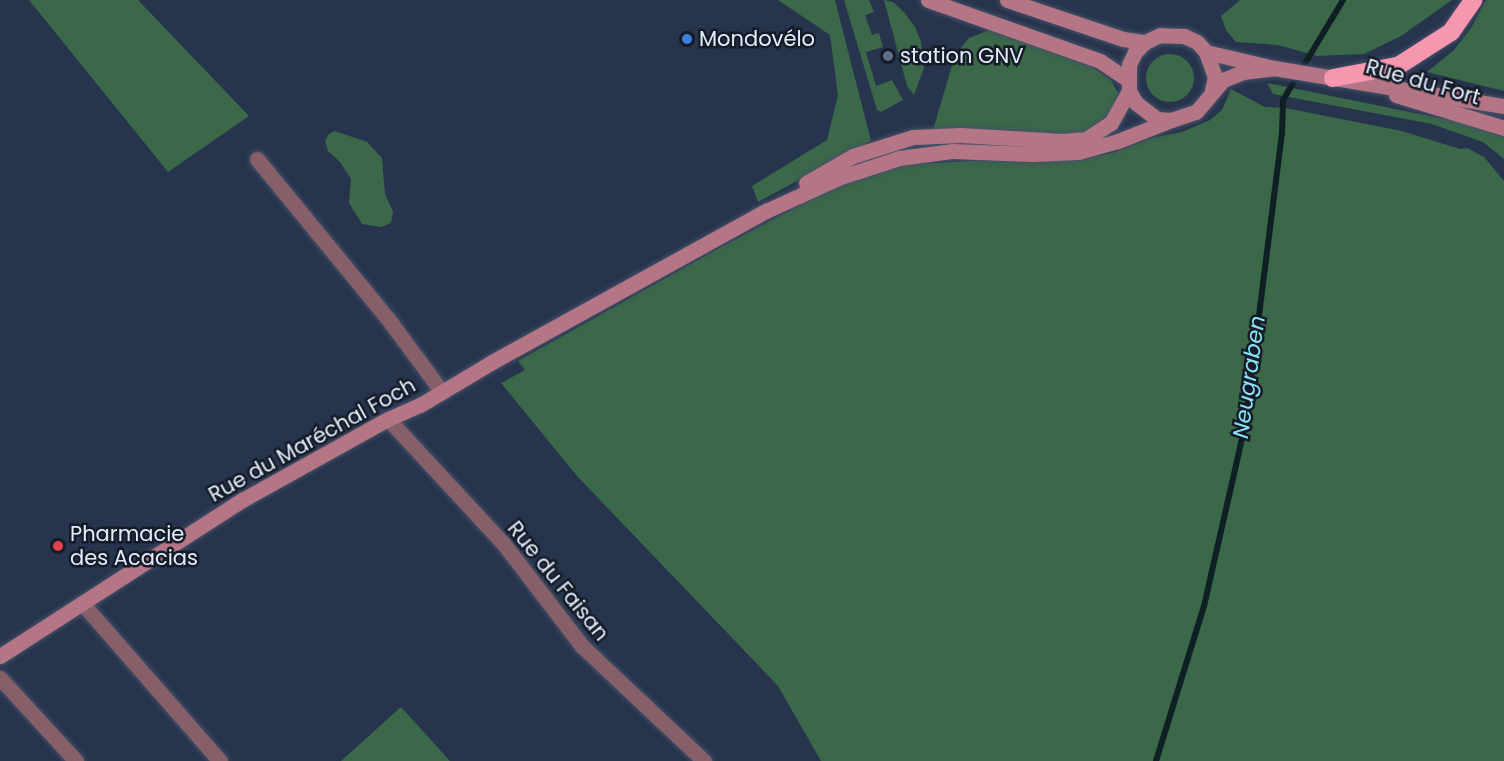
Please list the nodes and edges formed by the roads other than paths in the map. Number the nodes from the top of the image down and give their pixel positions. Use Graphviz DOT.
graph roads {
  1 [pos="928,0"];
  2 [pos="1007,0"];
  3 [pos="1473,0"];
  4 [pos="1145,42"];
  5 [pos="1206,52"];
  6 [pos="1274,68"];
  7 [pos="1331,77"];
  8 [pos="1128,85"];
  9 [pos="1212,90"];
  10 [pos="1504,106"];
  11 [pos="1171,120"];
  12 [pos="1504,128"];
  13 [pos="257,159"];
  14 [pos="766,211"];
  15 [pos="441,392"];
  16 [pos="388,419"];
  17 [pos="82,603"];
  18 [pos="0,656"];
  19 [pos="0,678"];
  20 [pos="76,761"];
  21 [pos="220,761"];
  22 [pos="704,761"];
  1 -- 8 [label="main road"];
  2 -- 4 [label="main road, Rue du Fort"];
  3 -- 7 [label="highway"];
  4 -- 5 [label="main road, Rue du Fort"];
  4 -- 8 [label="main road"];
  5 -- 6 [label="main road, Rue du Fort"];
  5 -- 9 [label="main road"];
  6 -- 7 [label="main road, Rue du Fort"];
  6 -- 9 [label="main road, Rue du Fort"];
  7 -- 10 [label="main road, Rue du Fort"];
  7 -- 12 [label="main road, Rue du Fort"];
  8 -- 11 [label="main road"];
  8 -- 14 [label="main road, Rue du Maréchal Foch"];
  9 -- 11 [label="main road, Rue du Fort"];
  11 -- 14 [label="main road, Rue du Maréchal Foch"];
  13 -- 15 [label="street, Rue du Maréchal Foch"];
  14 -- 15 [label="main road, Rue du Maréchal Foch"];
  15 -- 16 [label="main road, Rue du Maréchal Foch"];
  16 -- 17 [label="main road, Rue du Maréchal Foch"];
  16 -- 22 [label="street, Rue du Faisan"];
  17 -- 18 [label="main road, Rue du Maréchal Foch"];
  17 -- 21 [label="street"];
  19 -- 20 [label="street"];
}
